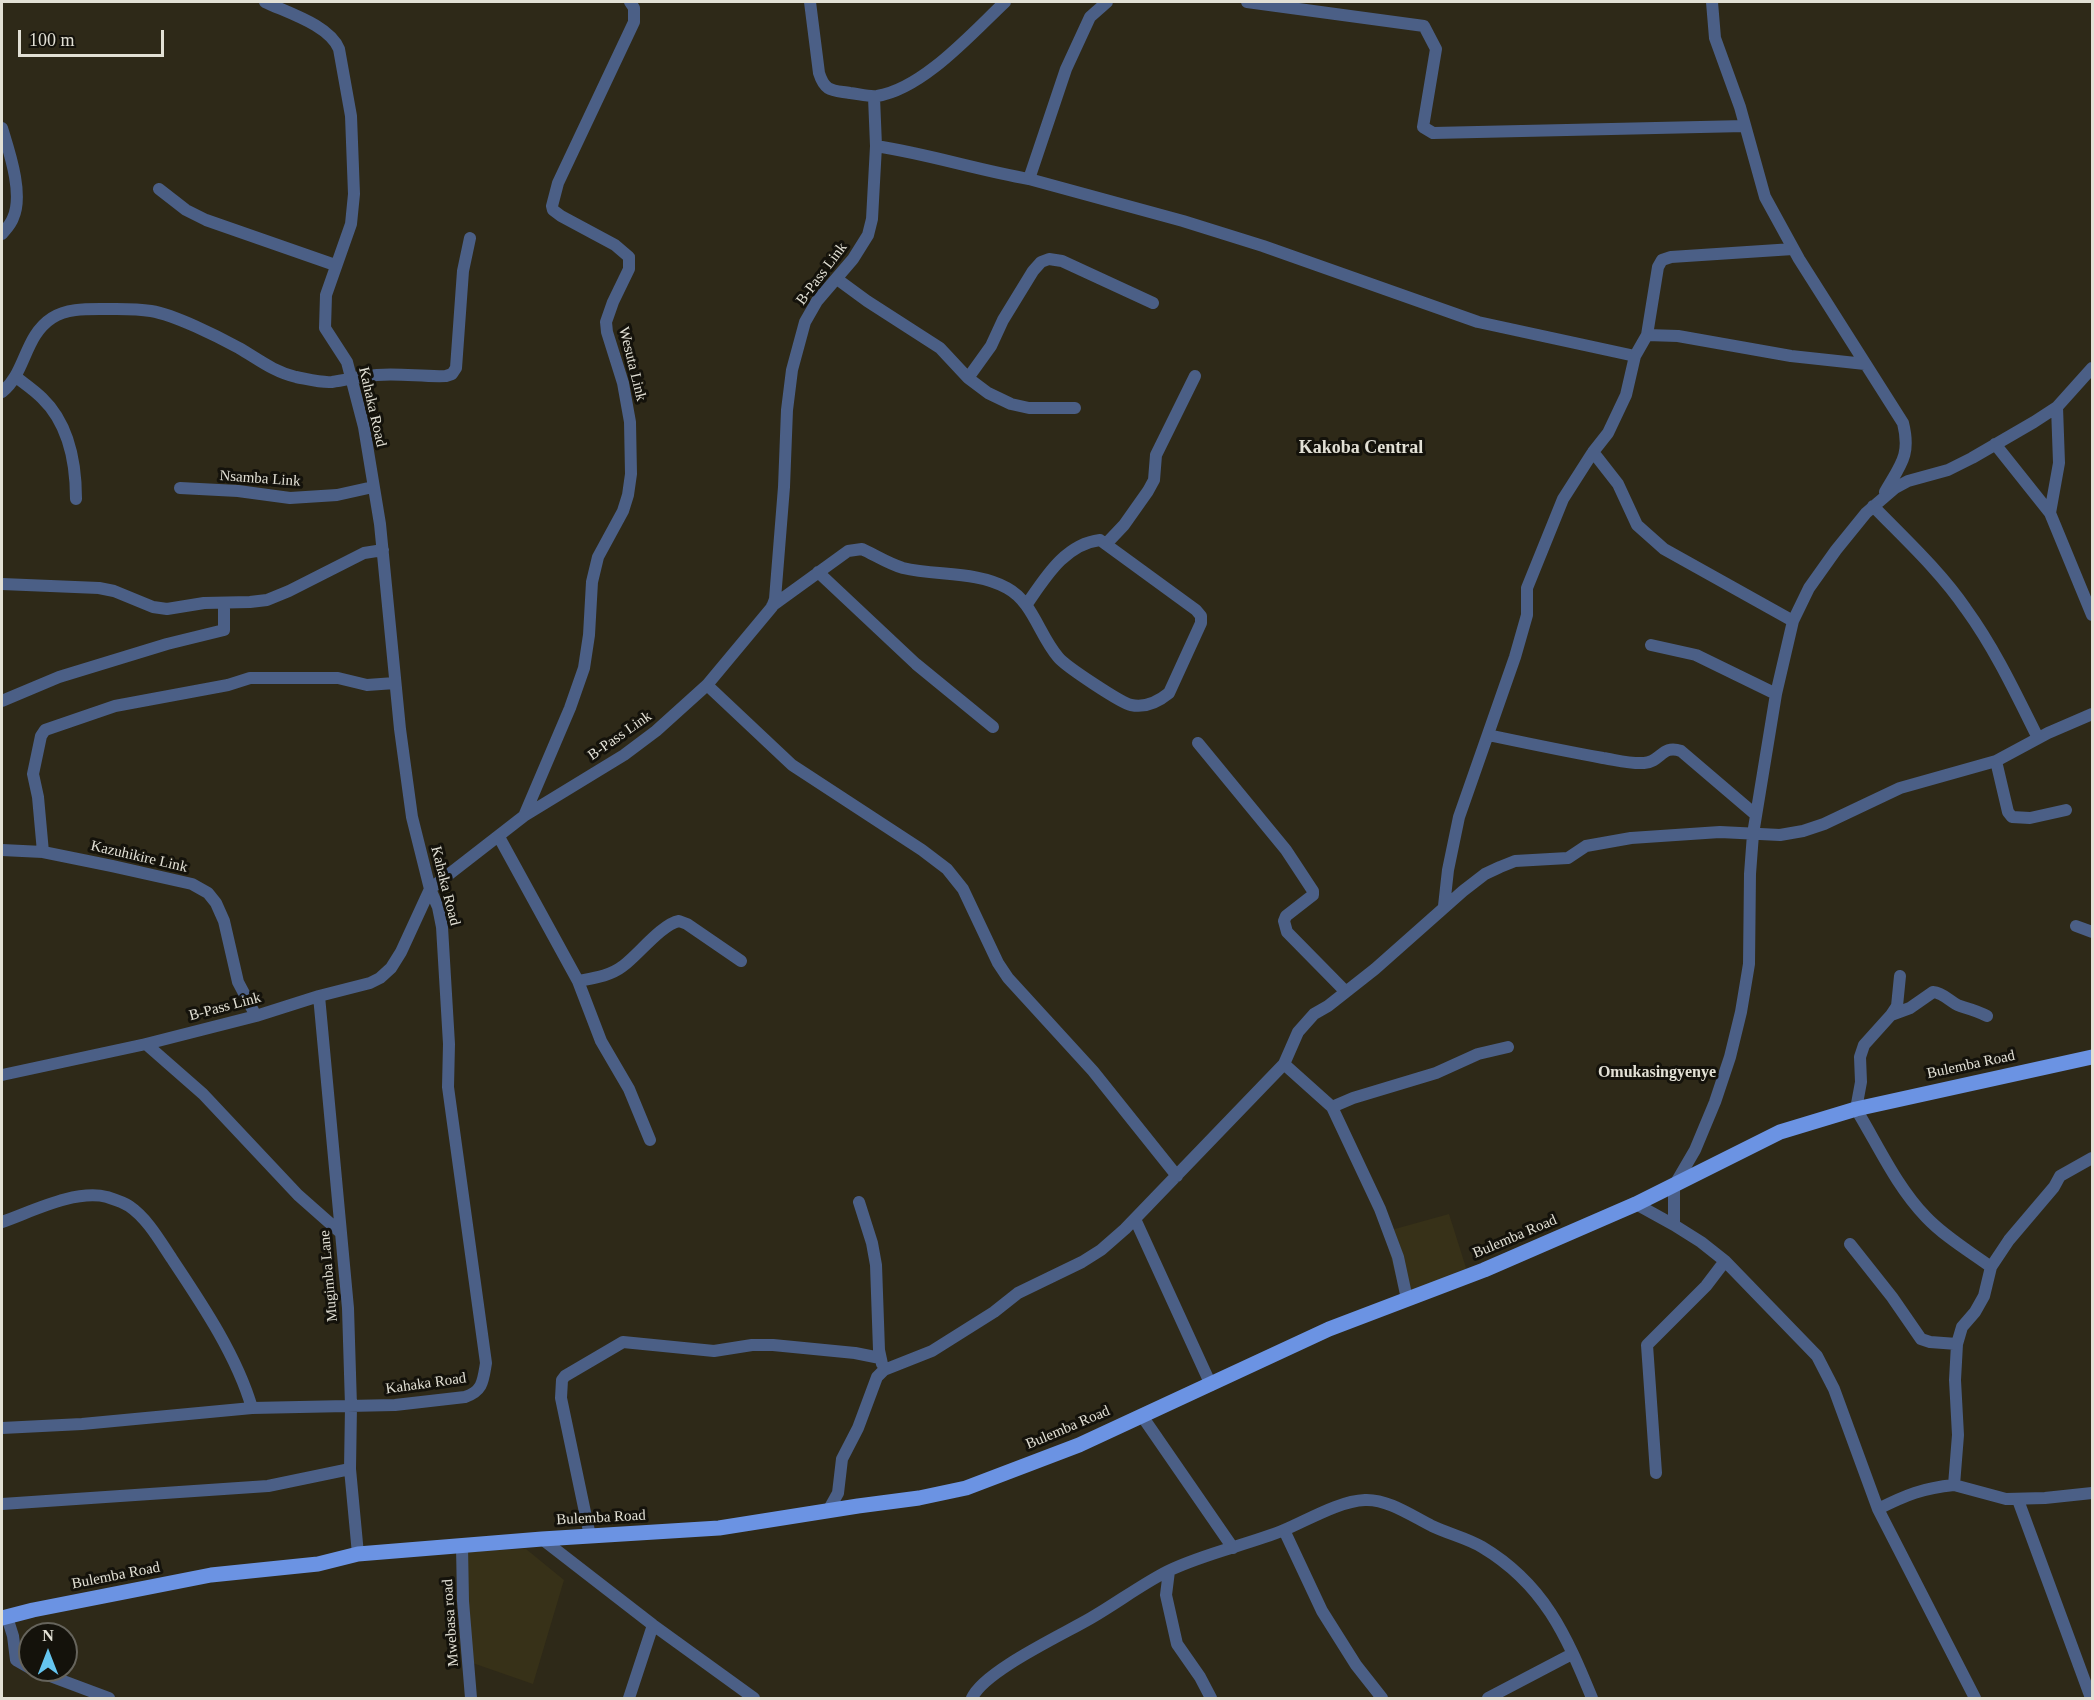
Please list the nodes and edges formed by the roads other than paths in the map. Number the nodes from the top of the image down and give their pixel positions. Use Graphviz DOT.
graph roads {
  1 [pos="265,2"];
  2 [pos="630,2"];
  3 [pos="810,2"];
  4 [pos="1005,2"];
  5 [pos="1107,2"];
  6 [pos="1247,2"];
  7 [pos="1712,2"];
  8 [pos="874,96"];
  9 [pos="1745,126"];
  10 [pos="2,128"];
  11 [pos="876,146"];
  12 [pos="1029,179"];
  13 [pos="159,189"];
  14 [pos="2,234"];
  15 [pos="470,238"];
  16 [pos="1793,249"];
  17 [pos="335,265"];
  18 [pos="837,279"];
  19 [pos="1153,303"];
  20 [pos="1647,335"];
  21 [pos="1635,356"];
  22 [pos="1864,364"];
  23 [pos="2092,368"];
  24 [pos="1194,376"];
  25 [pos="16,377"];
  26 [pos="352,377"];
  27 [pos="968,378"];
  28 [pos="2,392"];
  29 [pos="2057,407"];
  30 [pos="1075,408"];
  31 [pos="1995,444"];
  32 [pos="1593,452"];
  33 [pos="180,488"];
  34 [pos="373,488"];
  35 [pos="76,499"];
  36 [pos="1877,503"];
  37 [pos="2050,513"];
  38 [pos="1106,544"];
  39 [pos="383,550"];
  40 [pos="818,572"];
  41 [pos="2,584"];
  42 [pos="224,603"];
  43 [pos="1027,604"];
  44 [pos="772,607"];
  45 [pos="2092,615"];
  46 [pos="1793,621"];
  47 [pos="1651,645"];
  48 [pos="395,683"];
  49 [pos="707,685"];
  50 [pos="1776,694"];
  51 [pos="2,700"];
  52 [pos="2092,714"];
  53 [pos="993,727"];
  54 [pos="1488,735"];
  55 [pos="2038,738"];
  56 [pos="1198,743"];
  57 [pos="1996,761"];
  58 [pos="2066,810"];
  59 [pos="1756,815"];
  60 [pos="524,816"];
  61 [pos="1753,834"];
  62 [pos="499,837"];
  63 [pos="2,850"];
  64 [pos="43,852"];
  65 [pos="430,889"];
  66 [pos="1444,906"];
  67 [pos="2076,926"];
  68 [pos="2092,932"];
  69 [pos="741,962"];
  70 [pos="1900,976"];
  71 [pos="578,981"];
  72 [pos="1346,992"];
  73 [pos="320,996"];
  74 [pos="1892,1015"];
  75 [pos="256,1016"];
  76 [pos="1987,1016"];
  77 [pos="146,1044"];
  78 [pos="1508,1047"];
  79 [pos="2092,1057"];
  80 [pos="1284,1064"];
  81 [pos="2,1075"];
  82 [pos="1332,1107"];
  83 [pos="1856,1109"];
  84 [pos="650,1140"];
  85 [pos="2092,1158"];
  86 [pos="1177,1176"];
  87 [pos="1674,1186"];
  88 [pos="859,1202"];
  89 [pos="1636,1204"];
  90 [pos="1135,1219"];
  91 [pos="2,1222"];
  92 [pos="1674,1225"];
  93 [pos="341,1233"];
  94 [pos="1850,1244"];
  95 [pos="1725,1261"];
  96 [pos="1991,1267"];
  97 [pos="1407,1299"];
  98 [pos="1957,1344"];
  99 [pos="880,1358"];
  100 [pos="884,1370"];
  101 [pos="1210,1385"];
  102 [pos="351,1406"];
  103 [pos="252,1408"];
  104 [pos="1142,1416"];
  105 [pos="2,1428"];
  106 [pos="350,1469"];
  107 [pos="1656,1473"];
  108 [pos="1954,1485"];
  109 [pos="2092,1493"];
  110 [pos="2018,1500"];
  111 [pos="2,1504"];
  112 [pos="1878,1509"];
  113 [pos="828,1510"];
  114 [pos="1284,1530"];
  115 [pos="590,1536"];
  116 [pos="542,1539"];
  117 [pos="462,1546"];
  118 [pos="1233,1548"];
  119 [pos="358,1554"];
  120 [pos="1169,1571"];
  121 [pos="4,1618"];
  122 [pos="653,1625"];
  123 [pos="1572,1654"];
  124 [pos="18,1661"];
  125 [pos="67,1682"];
  126 [pos="109,1698"];
  127 [pos="471,1698"];
  128 [pos="629,1698"];
  129 [pos="754,1698"];
  130 [pos="972,1698"];
  131 [pos="1211,1698"];
  132 [pos="1382,1698"];
  133 [pos="1488,1698"];
  134 [pos="1592,1698"];
  135 [pos="1975,1698"];
  136 [pos="2091,1698"];
  1 -- 17 [label="street, Kahaka Road"];
  2 -- 60 [label="street, Wesuta Link"];
  3 -- 8 [label="street"];
  4 -- 8 [label="street"];
  5 -- 12 [label="street"];
  6 -- 9 [label="street"];
  7 -- 9 [label="street"];
  8 -- 11 [label="street, B-Pass Link"];
  9 -- 16 [label="street"];
  10 -- 14 [label="street"];
  11 -- 12 [label="street"];
  11 -- 18 [label="street, B-Pass Link"];
  12 -- 21 [label="street"];
  13 -- 17 [label="street"];
  15 -- 26 [label="street"];
  16 -- 20 [label="street"];
  16 -- 22 [label="street"];
  17 -- 26 [label="street, Kahaka Road"];
  18 -- 27 [label="street"];
  18 -- 44 [label="street, B-Pass Link"];
  19 -- 27 [label="street"];
  20 -- 21 [label="street"];
  20 -- 22 [label="street"];
  21 -- 32 [label="street"];
  22 -- 36 [label="street"];
  23 -- 29 [label="street"];
  24 -- 38 [label="street"];
  25 -- 26 [label="street"];
  25 -- 28 [label="street"];
  25 -- 35 [label="street"];
  26 -- 34 [label="street, Kahaka Road"];
  27 -- 30 [label="street"];
  29 -- 31 [label="street"];
  29 -- 37 [label="street"];
  31 -- 36 [label="street"];
  31 -- 37 [label="street"];
  32 -- 46 [label="street"];
  32 -- 54 [label="street"];
  33 -- 34 [label="street, Nsamba Link"];
  34 -- 39 [label="street, Kahaka Road"];
  36 -- 46 [label="street"];
  36 -- 55 [label="street"];
  37 -- 45 [label="street"];
  38 -- 43 [label="street"];
  38 -- 43 [label="street"];
  39 -- 42 [label="street"];
  39 -- 48 [label="street, Kahaka Road"];
  40 -- 43 [label="street"];
  40 -- 44 [label="street"];
  40 -- 53 [label="street"];
  41 -- 42 [label="street"];
  42 -- 51 [label="street"];
  44 -- 49 [label="street, B-Pass Link"];
  46 -- 50 [label="street"];
  47 -- 50 [label="street"];
  48 -- 64 [label="street"];
  48 -- 65 [label="street, Kahaka Road"];
  49 -- 60 [label="street, B-Pass Link"];
  49 -- 86 [label="street"];
  50 -- 59 [label="street"];
  52 -- 55 [label="street"];
  54 -- 59 [label="street"];
  54 -- 66 [label="street"];
  55 -- 57 [label="street"];
  56 -- 72 [label="street"];
  57 -- 58 [label="street"];
  57 -- 61 [label="street"];
  59 -- 61 [label="street"];
  60 -- 62 [label="street, B-Pass Link"];
  61 -- 66 [label="street"];
  61 -- 87 [label="street"];
  62 -- 65 [label="street, B-Pass Link"];
  62 -- 71 [label="street"];
  63 -- 64 [label="street, Kazuhikire Link"];
  64 -- 75 [label="street, Kazuhikire Link"];
  65 -- 73 [label="street, B-Pass Link"];
  65 -- 102 [label="street, Kahaka Road"];
  66 -- 72 [label="street"];
  67 -- 68 [label="street"];
  69 -- 71 [label="street"];
  70 -- 74 [label="street"];
  71 -- 84 [label="street"];
  72 -- 80 [label="street"];
  73 -- 75 [label="street, B-Pass Link"];
  73 -- 93 [label="street, Mugimba Lane"];
  74 -- 76 [label="street"];
  74 -- 83 [label="street"];
  75 -- 77 [label="street, B-Pass Link"];
  77 -- 81 [label="street, B-Pass Link"];
  77 -- 93 [label="street"];
  78 -- 82 [label="street"];
  79 -- 83 [label="main road, Bulemba Road"];
  80 -- 82 [label="street"];
  80 -- 86 [label="street"];
  82 -- 97 [label="street"];
  83 -- 87 [label="main road, Bulemba Road"];
  83 -- 96 [label="street"];
  85 -- 96 [label="street"];
  86 -- 90 [label="street"];
  87 -- 89 [label="main road, Bulemba Road"];
  87 -- 92 [label="street"];
  88 -- 99 [label="street"];
  89 -- 92 [label="street"];
  89 -- 97 [label="main road, Bulemba Road"];
  90 -- 100 [label="street"];
  90 -- 101 [label="street"];
  91 -- 103 [label="street"];
  92 -- 95 [label="street"];
  93 -- 102 [label="street, Mugimba Lane"];
  94 -- 98 [label="street"];
  95 -- 107 [label="street"];
  95 -- 112 [label="street"];
  96 -- 98 [label="street"];
  97 -- 101 [label="main road, Bulemba Road"];
  98 -- 108 [label="street"];
  99 -- 100 [label="street"];
  99 -- 115 [label="street"];
  100 -- 113 [label="street"];
  101 -- 104 [label="main road, Bulemba Road"];
  102 -- 103 [label="street, Kahaka Road"];
  102 -- 106 [label="street, Mugimba Lane"];
  103 -- 105 [label="street, Kahaka Road"];
  104 -- 113 [label="main road, Bulemba Road"];
  104 -- 118 [label="street"];
  106 -- 111 [label="street"];
  106 -- 119 [label="street, Mugimba Lane"];
  108 -- 110 [label="street"];
  108 -- 112 [label="street"];
  109 -- 110 [label="street"];
  110 -- 136 [label="street"];
  112 -- 135 [label="street"];
  113 -- 115 [label="main road, Bulemba Road"];
  114 -- 118 [label="street"];
  114 -- 123 [label="street"];
  114 -- 132 [label="street"];
  115 -- 116 [label="main road, Bulemba Road"];
  116 -- 117 [label="main road, Bulemba Road"];
  116 -- 122 [label="street"];
  117 -- 119 [label="main road, Bulemba Road"];
  117 -- 127 [label="street, Mwebasa road"];
  118 -- 120 [label="street"];
  119 -- 121 [label="main road, Bulemba Road"];
  120 -- 130 [label="street"];
  120 -- 131 [label="street"];
  121 -- 124 [label="street"];
  122 -- 128 [label="street"];
  122 -- 129 [label="street"];
  123 -- 133 [label="street"];
  123 -- 134 [label="street"];
  125 -- 126 [label="street"];
}
